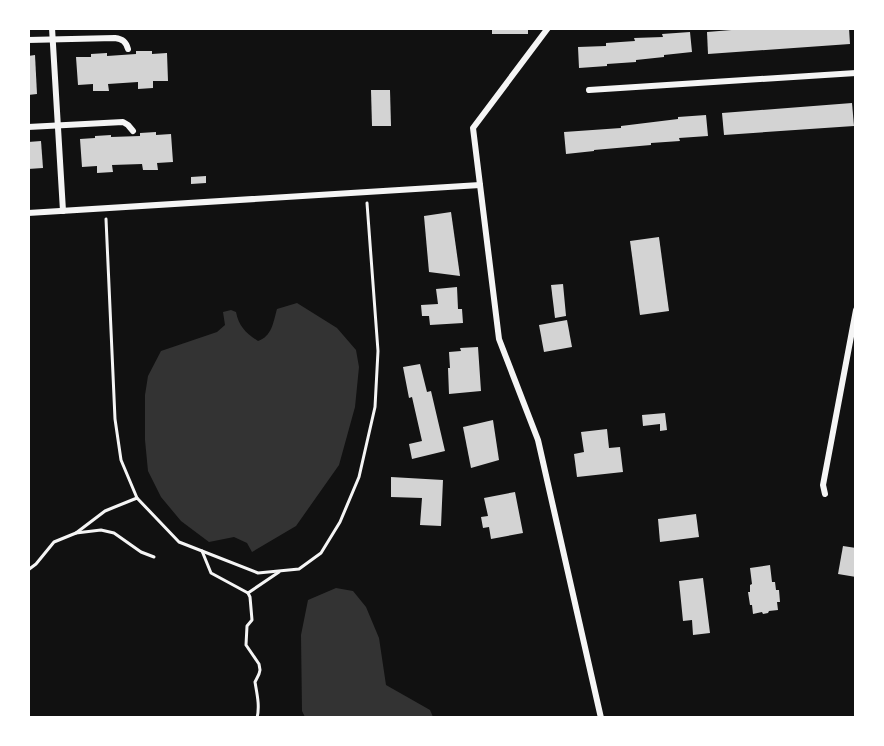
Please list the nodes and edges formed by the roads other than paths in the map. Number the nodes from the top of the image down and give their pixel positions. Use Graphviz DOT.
graph roads {
  1 [pos="52,28"];
  2 [pos="548,28"];
  3 [pos="53,39"];
  4 [pos="28,40"];
  5 [pos="128,49"];
  6 [pos="855,73"];
  7 [pos="589,90"];
  8 [pos="58,126"];
  9 [pos="28,127"];
  10 [pos="133,131"];
  11 [pos="480,185"];
  12 [pos="63,211"];
  13 [pos="28,213"];
  14 [pos="855,310"];
  15 [pos="825,494"];
  16 [pos="601,717"];
  1 -- 3 [label="street"];
  2 -- 11 [label="street"];
  3 -- 4 [label="street"];
  3 -- 5 [label="street"];
  3 -- 8 [label="street"];
  6 -- 7 [label="street"];
  8 -- 9 [label="street"];
  8 -- 10 [label="street"];
  8 -- 12 [label="street"];
  11 -- 12 [label="street"];
  11 -- 16 [label="street"];
  12 -- 13 [label="street"];
  14 -- 15 [label="street"];
}
